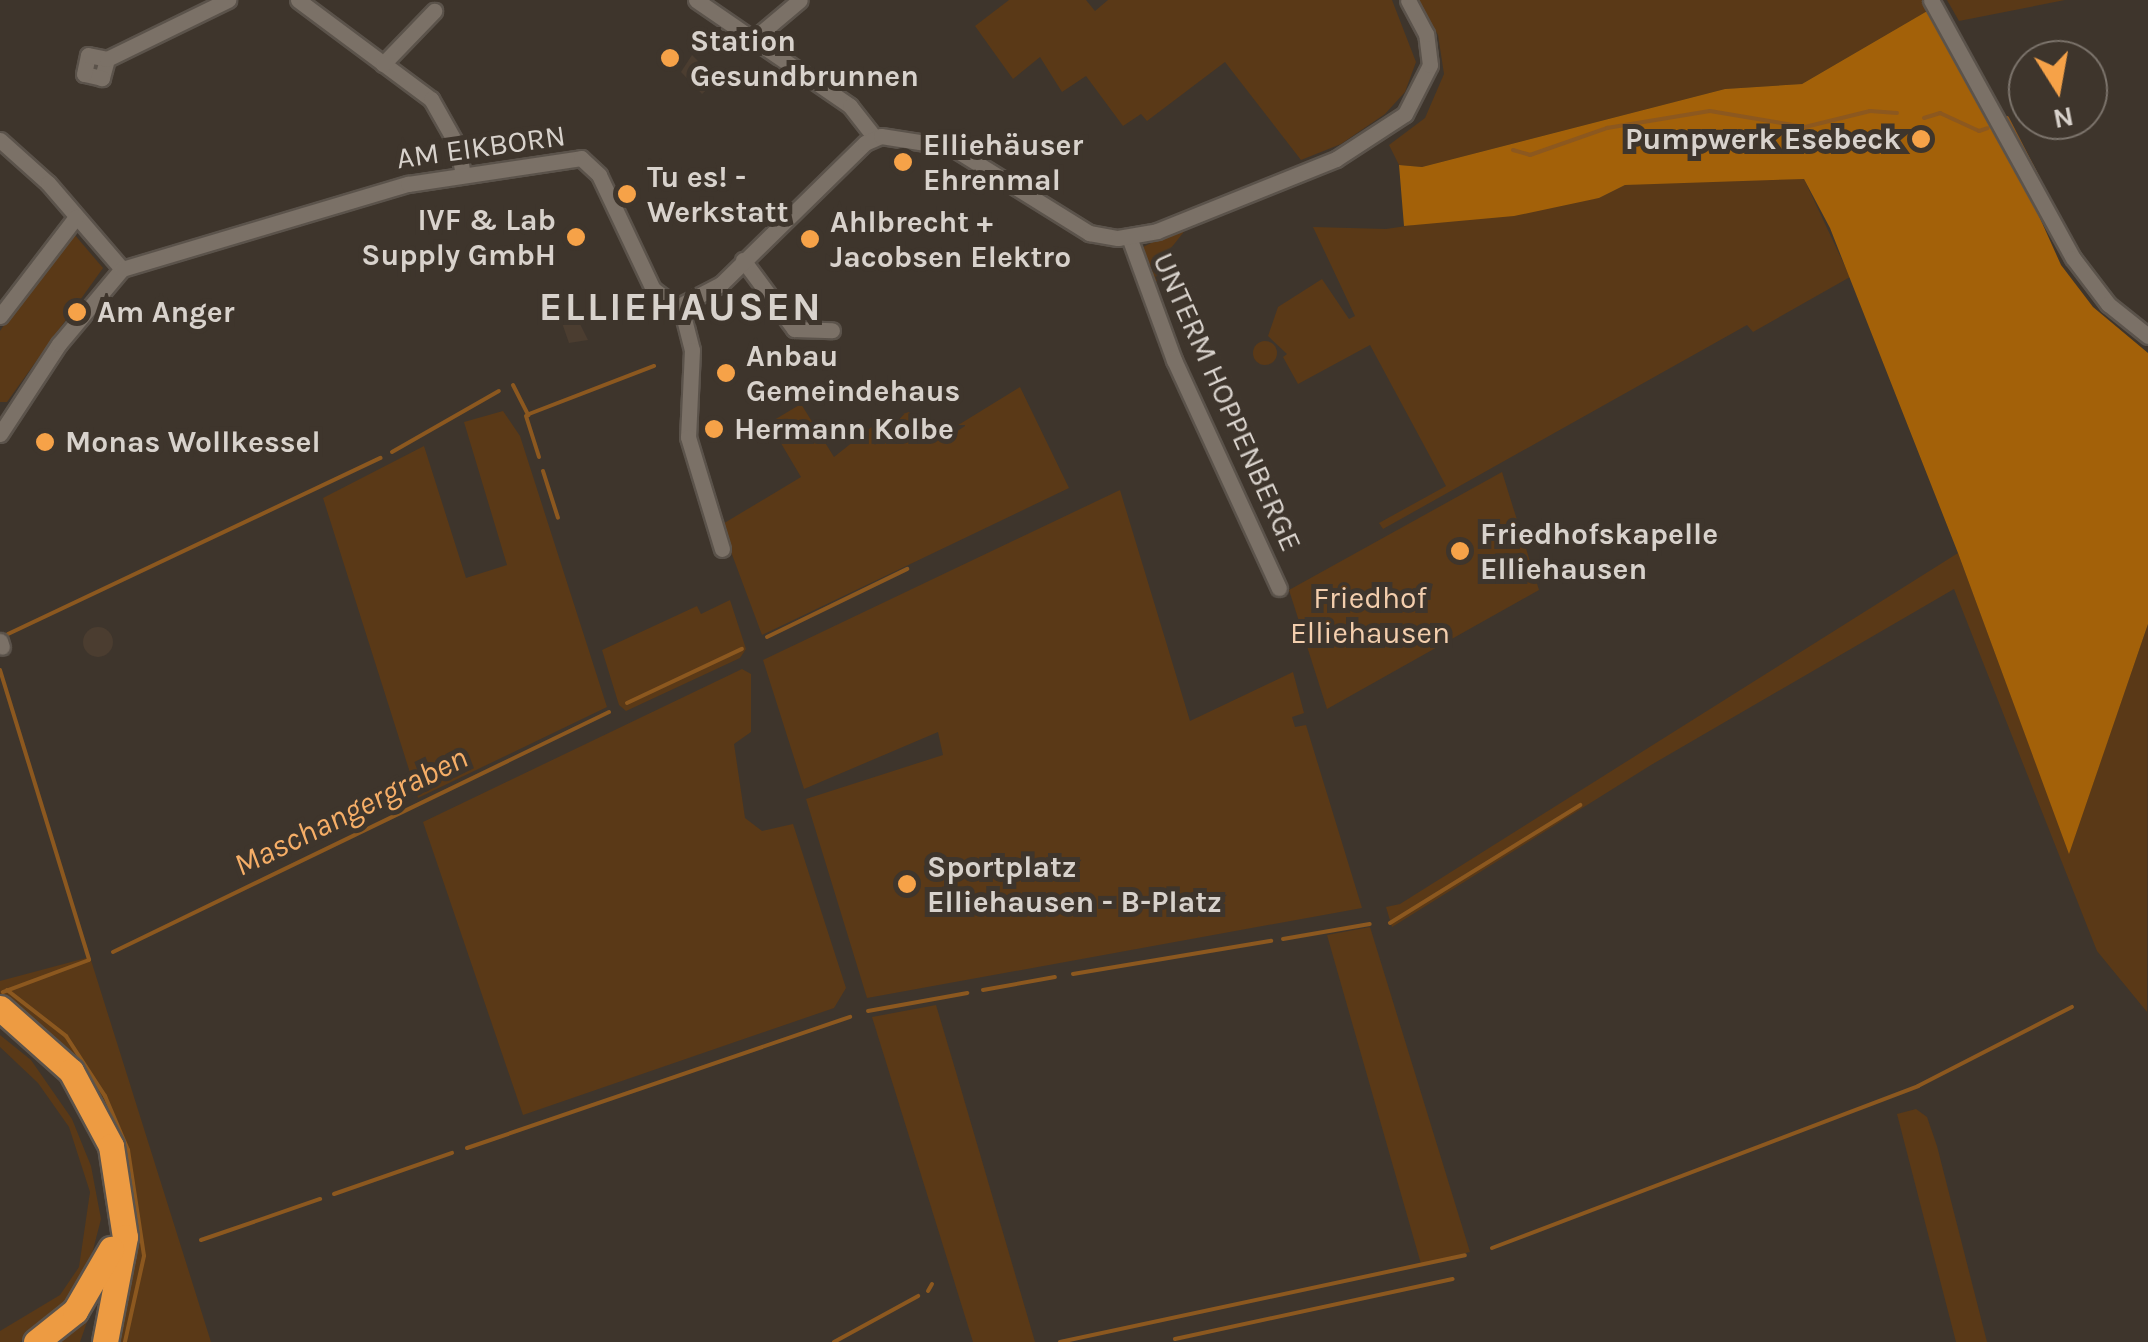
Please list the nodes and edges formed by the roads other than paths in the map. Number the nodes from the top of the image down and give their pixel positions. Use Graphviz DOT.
graph roads {
  1 [pos="228,0"];
  2 [pos="696,0"];
  3 [pos="800,0"];
  4 [pos="1408,0"];
  5 [pos="1931,0"];
  6 [pos="309,3"];
  7 [pos="434,11"];
  8 [pos="756,36"];
  9 [pos="106,59"];
  10 [pos="383,64"];
  11 [pos="874,137"];
  12 [pos="0,140"];
  13 [pos="463,175"];
  14 [pos="76,217"];
  15 [pos="1128,237"];
  16 [pos="743,260"];
  17 [pos="122,268"];
  18 [pos="681,307"];
  19 [pos="0,316"];
  20 [pos="832,330"];
  21 [pos="2148,336"];
  22 [pos="1,428"];
  23 [pos="722,550"];
  24 [pos="1279,588"];
  25 [pos="0,1008"];
  26 [pos="0,1020"];
  27 [pos="111,1249"];
  28 [pos="104,1335"];
  29 [pos="36,1342"];
  30 [pos="86,1342"];
  1 -- 9 [label="street"];
  2 -- 8 [label="street"];
  3 -- 8 [label="street"];
  4 -- 15 [label="street"];
  5 -- 21 [label="street"];
  6 -- 10 [label="street"];
  7 -- 10 [label="street"];
  8 -- 11 [label="street"];
  10 -- 13 [label="street"];
  11 -- 15 [label="street"];
  11 -- 16 [label="street"];
  12 -- 14 [label="street"];
  13 -- 17 [label="street, AM EIKBORN"];
  13 -- 18 [label="street, AM EIKBORN"];
  14 -- 17 [label="street"];
  14 -- 19 [label="street"];
  15 -- 24 [label="street, UNTERM HOPPENBERGE"];
  16 -- 18 [label="street"];
  16 -- 20 [label="street"];
  17 -- 22 [label="street"];
  18 -- 23 [label="street"];
  25 -- 28 [label="highway"];
  26 -- 27 [label="highway"];
  27 -- 29 [label="highway"];
  27 -- 30 [label="highway"];
}
